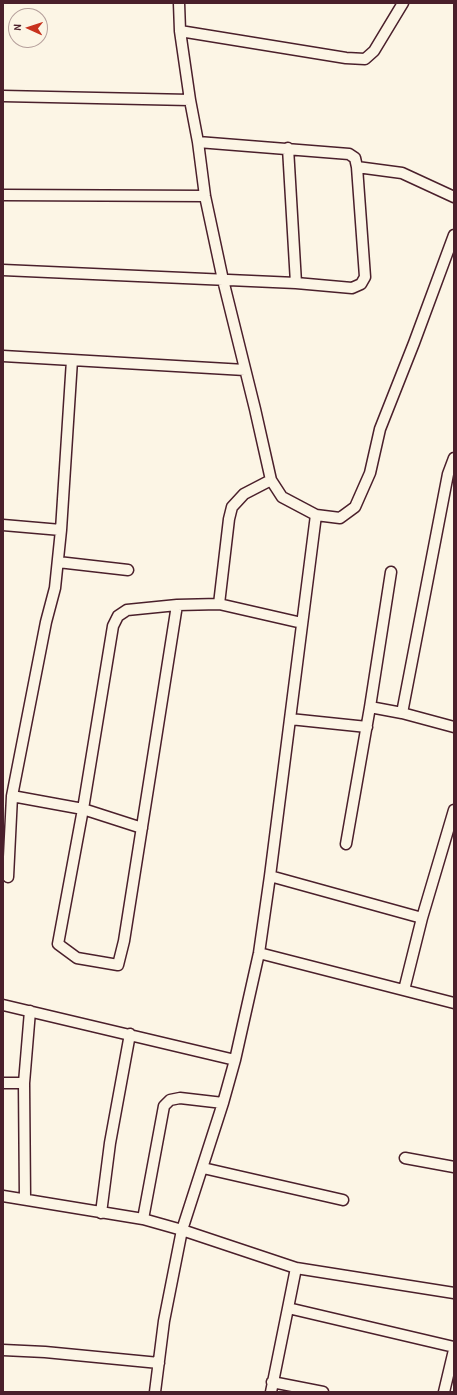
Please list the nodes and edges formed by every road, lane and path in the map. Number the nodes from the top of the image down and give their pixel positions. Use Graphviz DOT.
graph roads {
  1 [pos="179,3"];
  2 [pos="403,3"];
  3 [pos="180,30"];
  4 [pos="3,96"];
  5 [pos="190,100"];
  6 [pos="198,142"];
  7 [pos="288,148"];
  8 [pos="358,167"];
  9 [pos="3,195"];
  10 [pos="205,196"];
  11 [pos="454,197"];
  12 [pos="454,235"];
  13 [pos="3,270"];
  14 [pos="223,280"];
  15 [pos="296,283"];
  16 [pos="3,356"];
  17 [pos="72,360"];
  18 [pos="245,370"];
  19 [pos="454,458"];
  20 [pos="271,480"];
  21 [pos="316,515"];
  22 [pos="3,526"];
  23 [pos="61,530"];
  24 [pos="58,562"];
  25 [pos="128,570"];
  26 [pos="391,572"];
  27 [pos="219,604"];
  28 [pos="177,605"];
  29 [pos="302,623"];
  30 [pos="370,707"];
  31 [pos="402,713"];
  32 [pos="290,719"];
  33 [pos="367,727"];
  34 [pos="454,727"];
  35 [pos="12,796"];
  36 [pos="83,809"];
  37 [pos="454,810"];
  38 [pos="142,828"];
  39 [pos="346,844"];
  40 [pos="270,876"];
  41 [pos="8,877"];
  42 [pos="422,918"];
  43 [pos="259,953"];
  44 [pos="404,990"];
  45 [pos="454,1003"];
  46 [pos="3,1005"];
  47 [pos="30,1011"];
  48 [pos="130,1034"];
  49 [pos="235,1060"];
  50 [pos="3,1083"];
  51 [pos="24,1083"];
  52 [pos="223,1103"];
  53 [pos="405,1158"];
  54 [pos="454,1167"];
  55 [pos="203,1168"];
  56 [pos="3,1196"];
  57 [pos="25,1199"];
  58 [pos="343,1200"];
  59 [pos="101,1213"];
  60 [pos="143,1219"];
  61 [pos="182,1230"];
  62 [pos="296,1268"];
  63 [pos="454,1293"];
  64 [pos="288,1308"];
  65 [pos="454,1347"];
  66 [pos="3,1350"];
  67 [pos="454,1350"];
  68 [pos="159,1363"];
  69 [pos="271,1387"];
  70 [pos="155,1392"];
  71 [pos="323,1392"];
  72 [pos="444,1392"];
  1 -- 3 [label="street"];
  2 -- 3 [label="street"];
  3 -- 5 [label="street"];
  4 -- 5 [label="street"];
  5 -- 6 [label="street"];
  6 -- 7 [label="street"];
  6 -- 10 [label="street"];
  7 -- 8 [label="street"];
  7 -- 15 [label="street"];
  8 -- 11 [label="street"];
  8 -- 15 [label="street"];
  9 -- 10 [label="street"];
  10 -- 14 [label="street"];
  12 -- 21 [label="street"];
  13 -- 14 [label="street"];
  14 -- 15 [label="street"];
  14 -- 18 [label="street"];
  16 -- 17 [label="street"];
  17 -- 18 [label="street"];
  17 -- 23 [label="street"];
  18 -- 20 [label="street"];
  19 -- 31 [label="street"];
  20 -- 21 [label="street"];
  20 -- 27 [label="street"];
  21 -- 29 [label="street"];
  22 -- 23 [label="street"];
  23 -- 24 [label="street"];
  24 -- 25 [label="street"];
  24 -- 35 [label="street"];
  26 -- 30 [label="street"];
  27 -- 28 [label="street"];
  27 -- 29 [label="street"];
  28 -- 36 [label="street"];
  28 -- 38 [label="street"];
  29 -- 32 [label="street"];
  30 -- 31 [label="street"];
  30 -- 33 [label="street"];
  31 -- 34 [label="street"];
  32 -- 33 [label="street"];
  32 -- 40 [label="street"];
  33 -- 39 [label="street"];
  35 -- 36 [label="street"];
  35 -- 41 [label="street"];
  36 -- 38 [label="street"];
  36 -- 38 [label="street"];
  37 -- 42 [label="street"];
  40 -- 42 [label="street"];
  40 -- 43 [label="street"];
  42 -- 44 [label="street"];
  43 -- 44 [label="street"];
  43 -- 49 [label="street"];
  44 -- 45 [label="street"];
  46 -- 47 [label="street"];
  47 -- 48 [label="street"];
  47 -- 51 [label="street"];
  48 -- 49 [label="street"];
  48 -- 59 [label="street"];
  49 -- 52 [label="street"];
  50 -- 51 [label="street"];
  51 -- 57 [label="street"];
  52 -- 55 [label="street"];
  52 -- 60 [label="street"];
  53 -- 54 [label="street"];
  55 -- 58 [label="street"];
  55 -- 61 [label="street"];
  56 -- 57 [label="street"];
  57 -- 59 [label="street"];
  59 -- 60 [label="street"];
  60 -- 61 [label="street"];
  61 -- 62 [label="street"];
  61 -- 68 [label="street"];
  62 -- 63 [label="street"];
  62 -- 64 [label="street"];
  64 -- 65 [label="street"];
  64 -- 69 [label="street"];
  66 -- 68 [label="street"];
  67 -- 72 [label="street"];
  68 -- 70 [label="street"];
  69 -- 71 [label="street"];
}
